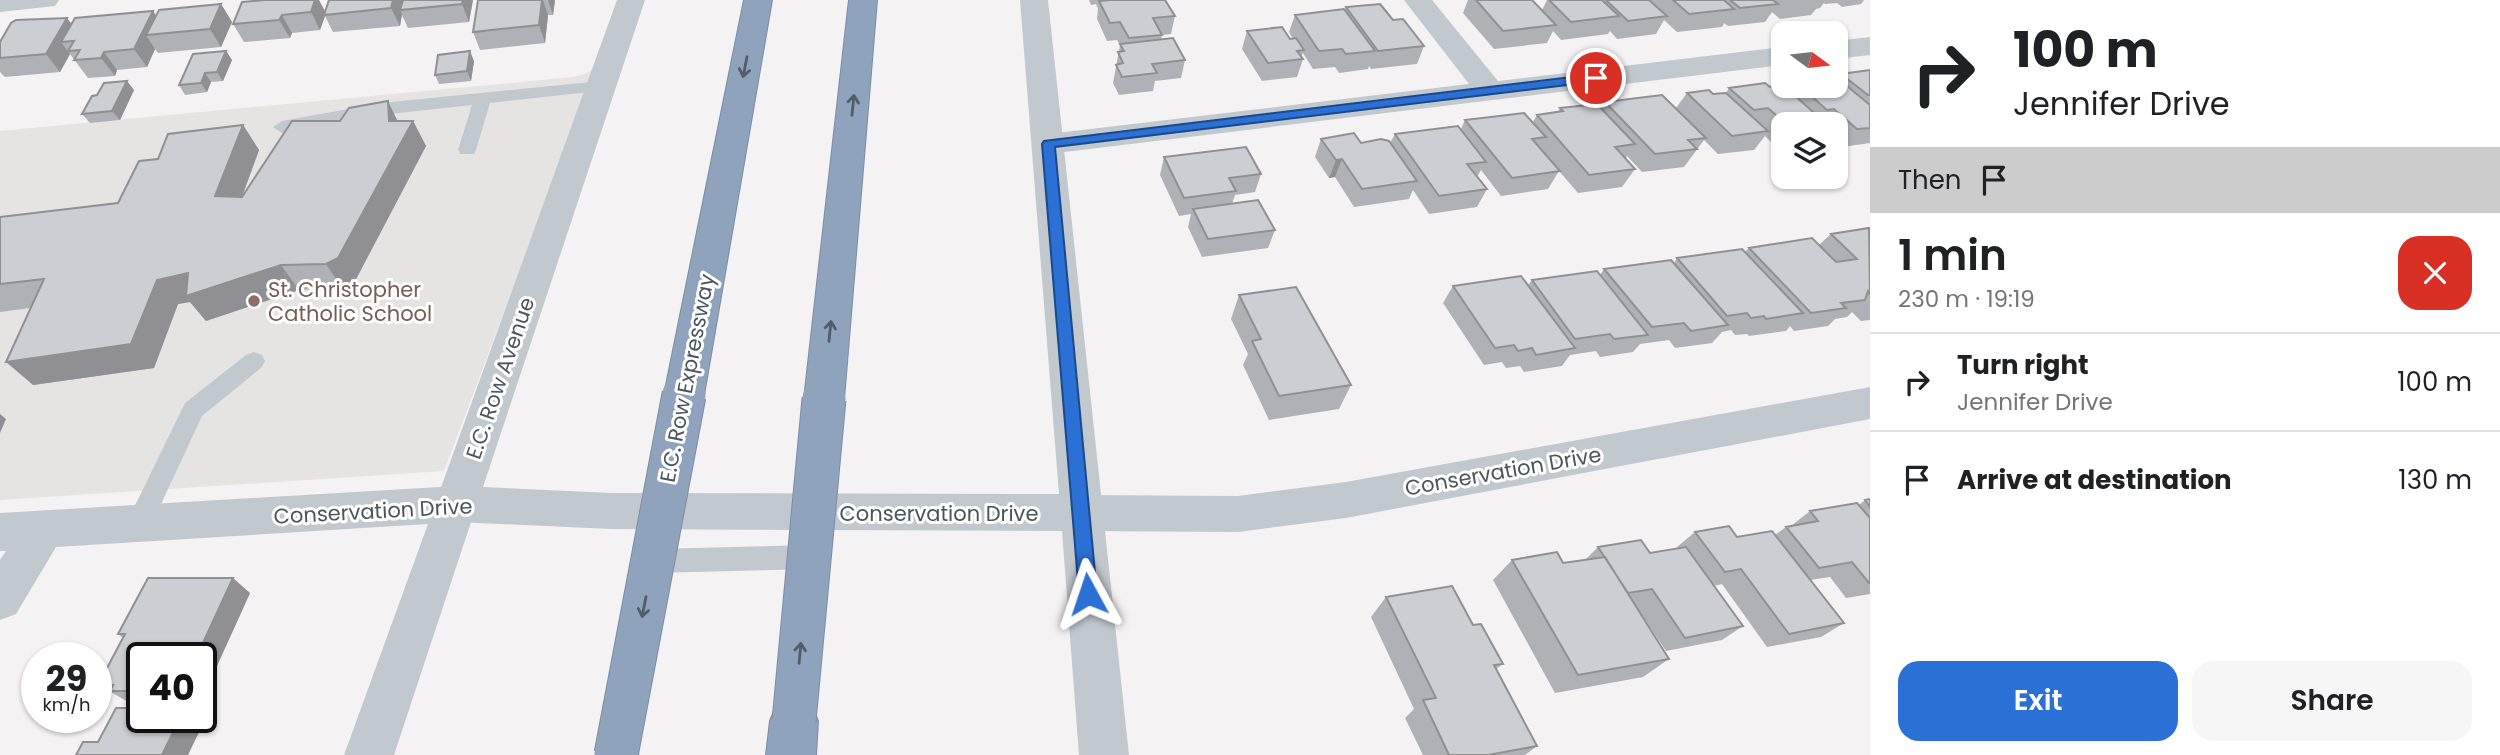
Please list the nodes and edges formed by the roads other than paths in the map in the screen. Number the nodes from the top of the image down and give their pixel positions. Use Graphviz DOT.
graph roads {
  1 [pos="44,0"];
  2 [pos="631,0"];
  3 [pos="758,0"];
  4 [pos="863,0"];
  5 [pos="1034,0"];
  6 [pos="1418,0"];
  7 [pos="0,4"];
  8 [pos="1870,46"];
  9 [pos="1848,49"];
  10 [pos="1771,57"];
  11 [pos="601,86"];
  12 [pos="1489,90"];
  13 [pos="483,98"];
  14 [pos="282,127"];
  15 [pos="1048,144"];
  16 [pos="467,150"];
  17 [pos="254,361"];
  18 [pos="1870,403"];
  19 [pos="456,505"];
  20 [pos="1080,513"];
  21 [pos="140,522"];
  22 [pos="45,528"];
  23 [pos="0,532"];
  24 [pos="808,557"];
  25 [pos="653,561"];
  26 [pos="0,599"];
  27 [pos="792,738"];
  28 [pos="369,755"];
  29 [pos="616,755"];
  30 [pos="1104,755"];
  1 -- 7 [label="street"];
  2 -- 11 [label="street, E.C. Row Avenue"];
  3 -- 25 [label="highway, E.C. Row Expressway, one-way, bridge"];
  24 -- 4 [label="highway, one-way, bridge"];
  5 -- 15 [label="street"];
  6 -- 12 [label="street"];
  8 -- 9 [label="street"];
  10 -- 12 [label="street"];
  11 -- 13 [label="lane"];
  11 -- 19 [label="street, E.C. Row Avenue"];
  12 -- 15 [label="street"];
  13 -- 14 [label="lane"];
  13 -- 16 [label="lane"];
  15 -- 20 [label="street"];
  17 -- 21 [label="lane"];
  18 -- 20 [label="street, Conservation Drive"];
  19 -- 20 [label="street, Conservation Drive"];
  19 -- 21 [label="street, Conservation Drive"];
  19 -- 28 [label="street, E.C. Row Avenue"];
  20 -- 30 [label="street"];
  21 -- 22 [label="street, Conservation Drive"];
  22 -- 23 [label="street, Conservation Drive"];
  22 -- 26 [label="street"];
  24 -- 25 [label="lane"];
  27 -- 24 [label="highway, one-way, bridge"];
  25 -- 29 [label="highway, E.C. Row Expressway, one-way, bridge"];
}
